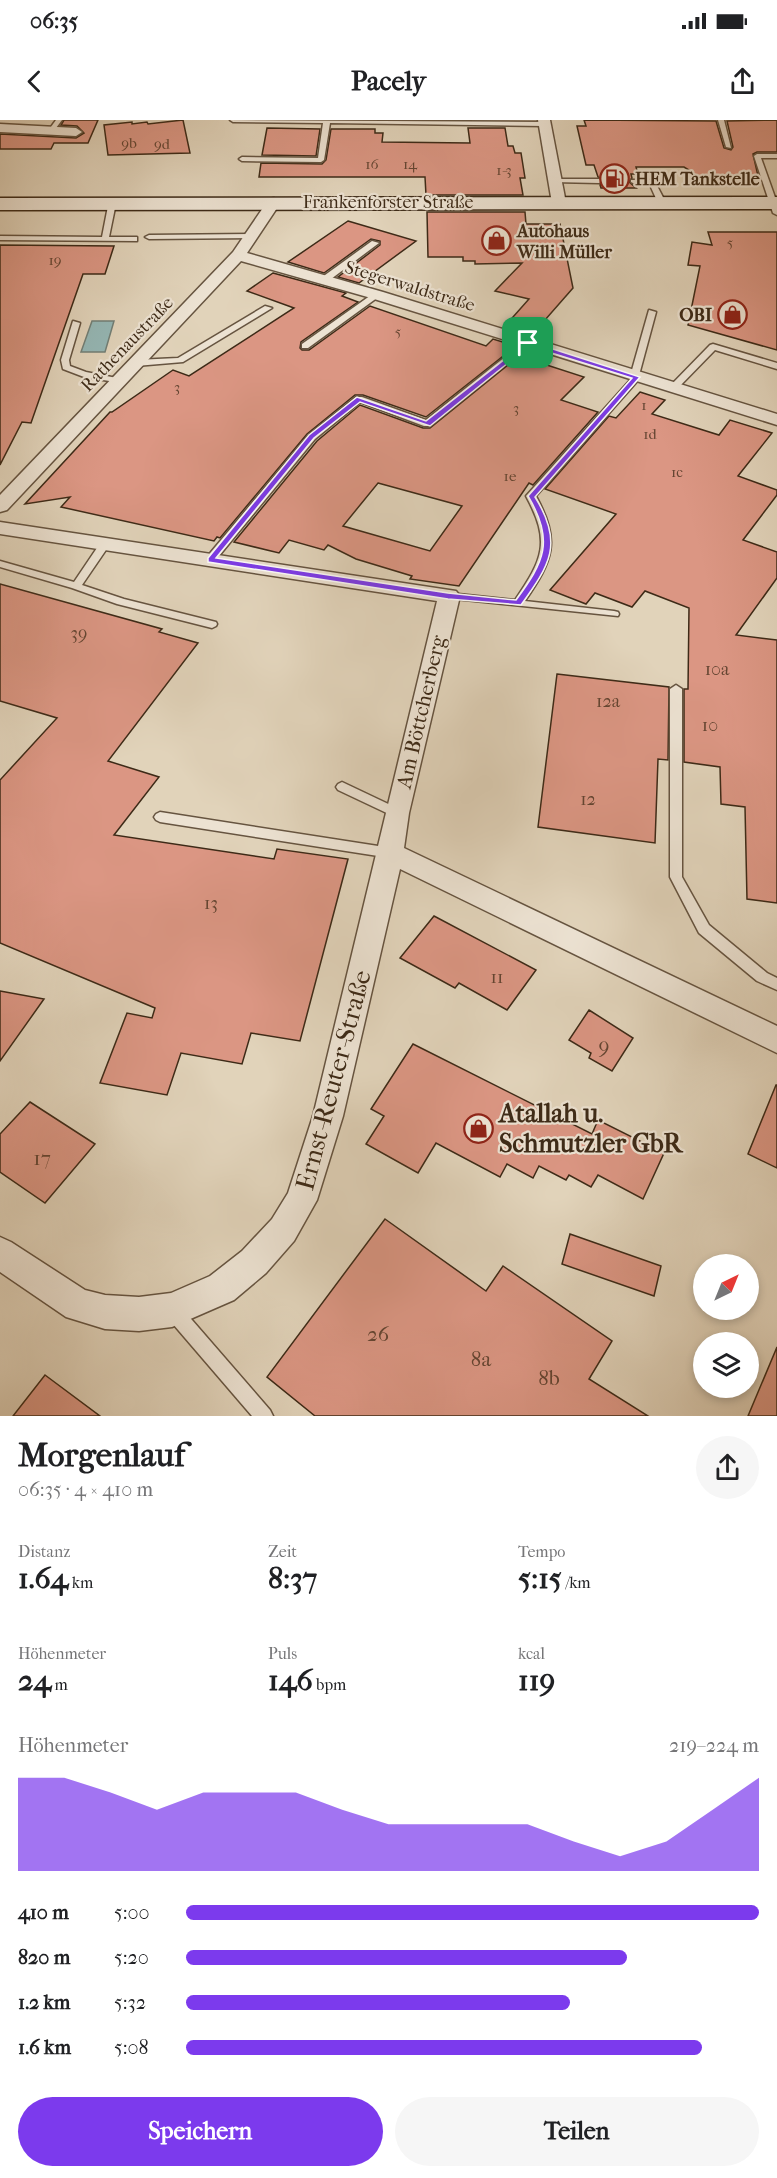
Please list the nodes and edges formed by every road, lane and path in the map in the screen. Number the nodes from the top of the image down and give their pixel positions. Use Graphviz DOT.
graph roads {
  1 [pos="59,120"];
  2 [pos="233,120"];
  3 [pos="721,120"];
  4 [pos="327,121"];
  5 [pos="544,122"];
  6 [pos="0,128"];
  7 [pos="51,131"];
  8 [pos="76,132"];
  9 [pos="729,147"];
  10 [pos="777,156"];
  11 [pos="242,159"];
  12 [pos="555,181"];
  13 [pos="633,181"];
  14 [pos="599,182"];
  15 [pos="774,198"];
  16 [pos="274,202"];
  17 [pos="559,202"];
  18 [pos="662,202"];
  19 [pos="112,203"];
  20 [pos="0,204"];
  21 [pos="251,236"];
  22 [pos="149,237"];
  23 [pos="0,238"];
  24 [pos="105,239"];
  25 [pos="134,239"];
  26 [pos="375,243"];
  27 [pos="238,255"];
  28 [pos="324,280"];
  29 [pos="377,295"];
  30 [pos="268,308"];
  31 [pos="652,312"];
  32 [pos="76,323"];
  33 [pos="528,343"];
  34 [pos="305,346"];
  35 [pos="136,363"];
  36 [pos="777,366"];
  37 [pos="635,377"];
  38 [pos="119,381"];
  39 [pos="673,388"];
  40 [pos="777,420"];
  41 [pos="0,506"];
  42 [pos="0,528"];
  43 [pos="105,544"];
  44 [pos="210,560"];
  45 [pos="0,564"];
  46 [pos="76,586"];
  47 [pos="448,596"];
  48 [pos="518,603"];
  49 [pos="614,614"];
  50 [pos="212,624"];
  51 [pos="676,689"];
  52 [pos="342,787"];
  53 [pos="397,813"];
  54 [pos="160,817"];
  55 [pos="391,853"];
  56 [pos="777,984"];
  57 [pos="777,1040"];
  58 [pos="0,1253"];
  59 [pos="172,1310"];
  60 [pos="264,1416"];
  1 -- 7 [label="lane"];
  2 -- 4 [label="lane"];
  3 -- 9 [label="lane"];
  4 -- 5 [label="lane"];
  4 -- 11 [label="lane"];
  5 -- 12 [label="street"];
  6 -- 7 [label="street"];
  7 -- 8 [label="street"];
  10 -- 15 [label="lane"];
  12 -- 14 [label="lane"];
  12 -- 17 [label="street"];
  13 -- 18 [label="lane"];
  15 -- 18 [label="main road, Frankenforster Straße"];
  16 -- 17 [label="main road, Frankenforster Straße"];
  16 -- 19 [label="main road, Frankenforster Straße"];
  16 -- 21 [label="street, Rathenaustraße"];
  17 -- 18 [label="main road, Frankenforster Straße"];
  19 -- 20 [label="main road, Frankenforster Straße"];
  19 -- 24 [label="lane"];
  21 -- 22 [label="lane"];
  21 -- 27 [label="street, Rathenaustraße"];
  23 -- 24 [label="lane"];
  24 -- 25 [label="lane"];
  26 -- 28 [label="lane"];
  27 -- 28 [label="street, Stegerwaldstraße"];
  27 -- 35 [label="street, Rathenaustraße"];
  28 -- 29 [label="street, Stegerwaldstraße"];
  29 -- 33 [label="street, Stegerwaldstraße"];
  29 -- 34 [label="lane"];
  30 -- 35 [label="lane"];
  31 -- 37 [label="lane"];
  32 -- 38 [label="lane"];
  33 -- 37 [label="street, Stegerwaldstraße"];
  33 -- 44 [label="lane"];
  35 -- 38 [label="street, Rathenaustraße"];
  36 -- 39 [label="lane"];
  37 -- 39 [label="street, Stegerwaldstraße"];
  37 -- 48 [label="lane"];
  38 -- 41 [label="street, Rathenaustraße"];
  39 -- 40 [label="street, Stegerwaldstraße"];
  42 -- 43 [label="street"];
  43 -- 44 [label="street"];
  43 -- 46 [label="lane"];
  44 -- 47 [label="street"];
  45 -- 46 [label="lane"];
  46 -- 50 [label="lane"];
  47 -- 48 [label="lane"];
  47 -- 53 [label="street, Am Böttcherberg"];
  48 -- 49 [label="lane"];
  51 -- 56 [label="lane"];
  52 -- 53 [label="lane"];
  53 -- 55 [label="street, Am Böttcherberg"];
  54 -- 55 [label="lane"];
  55 -- 57 [label="street"];
  55 -- 59 [label="street, Ernst-Reuter-Straße"];
  58 -- 59 [label="street, Ernst-Reuter-Straße"];
  59 -- 60 [label="lane"];
}
